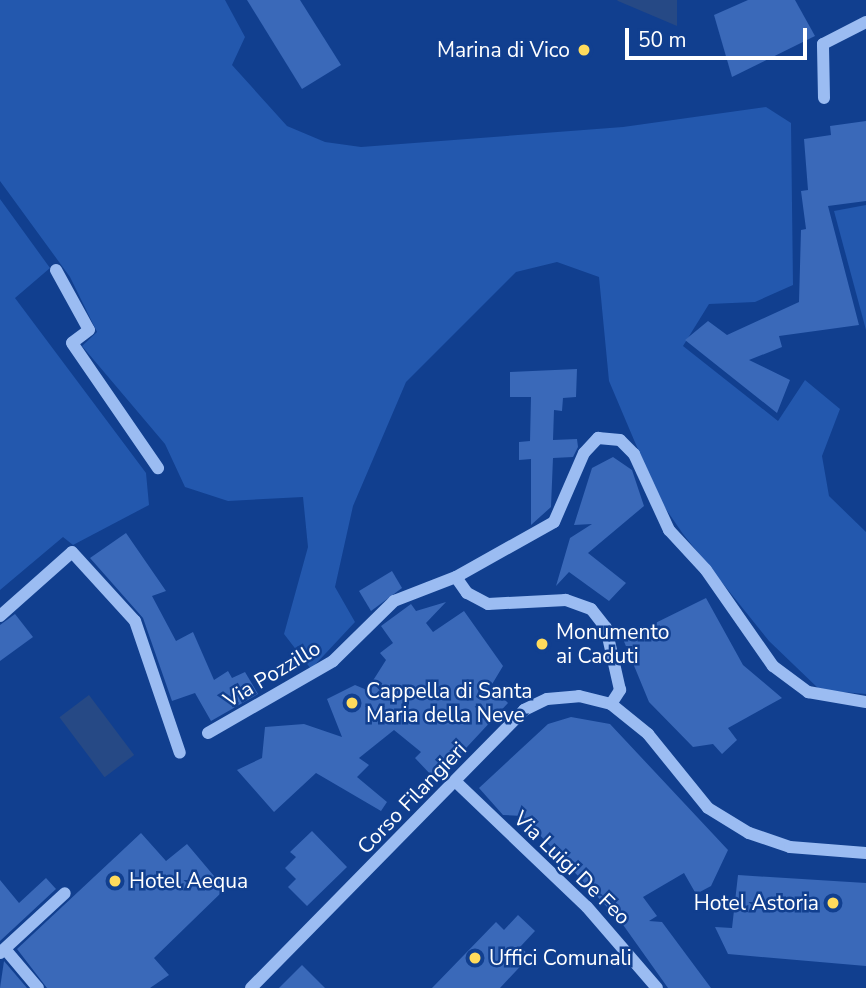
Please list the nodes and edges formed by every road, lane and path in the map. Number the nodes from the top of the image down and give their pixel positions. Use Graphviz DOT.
graph roads {
  1 [pos="866,22"];
  2 [pos="824,98"];
  3 [pos="56,270"];
  4 [pos="158,468"];
  5 [pos="457,577"];
  6 [pos="0,616"];
  7 [pos="866,702"];
  8 [pos="611,704"];
  9 [pos="208,733"];
  10 [pos="180,752"];
  11 [pos="455,781"];
  12 [pos="866,853"];
  13 [pos="65,893"];
  14 [pos="3,951"];
  15 [pos="38,988"];
  16 [pos="251,988"];
  17 [pos="657,988"];
  1 -- 2 [label="street"];
  3 -- 4 [label="street"];
  5 -- 7 [label="street, Via Pozzillo"];
  5 -- 8 [label="street"];
  5 -- 9 [label="street, Via Pozzillo"];
  6 -- 10 [label="street"];
  8 -- 11 [label="street, Corso Filangieri"];
  8 -- 12 [label="street, Corso Filangieri"];
  11 -- 16 [label="street, Corso Filangieri"];
  11 -- 17 [label="street, Via Luigi De Feo"];
  13 -- 14 [label="street"];
  14 -- 15 [label="street"];
}
